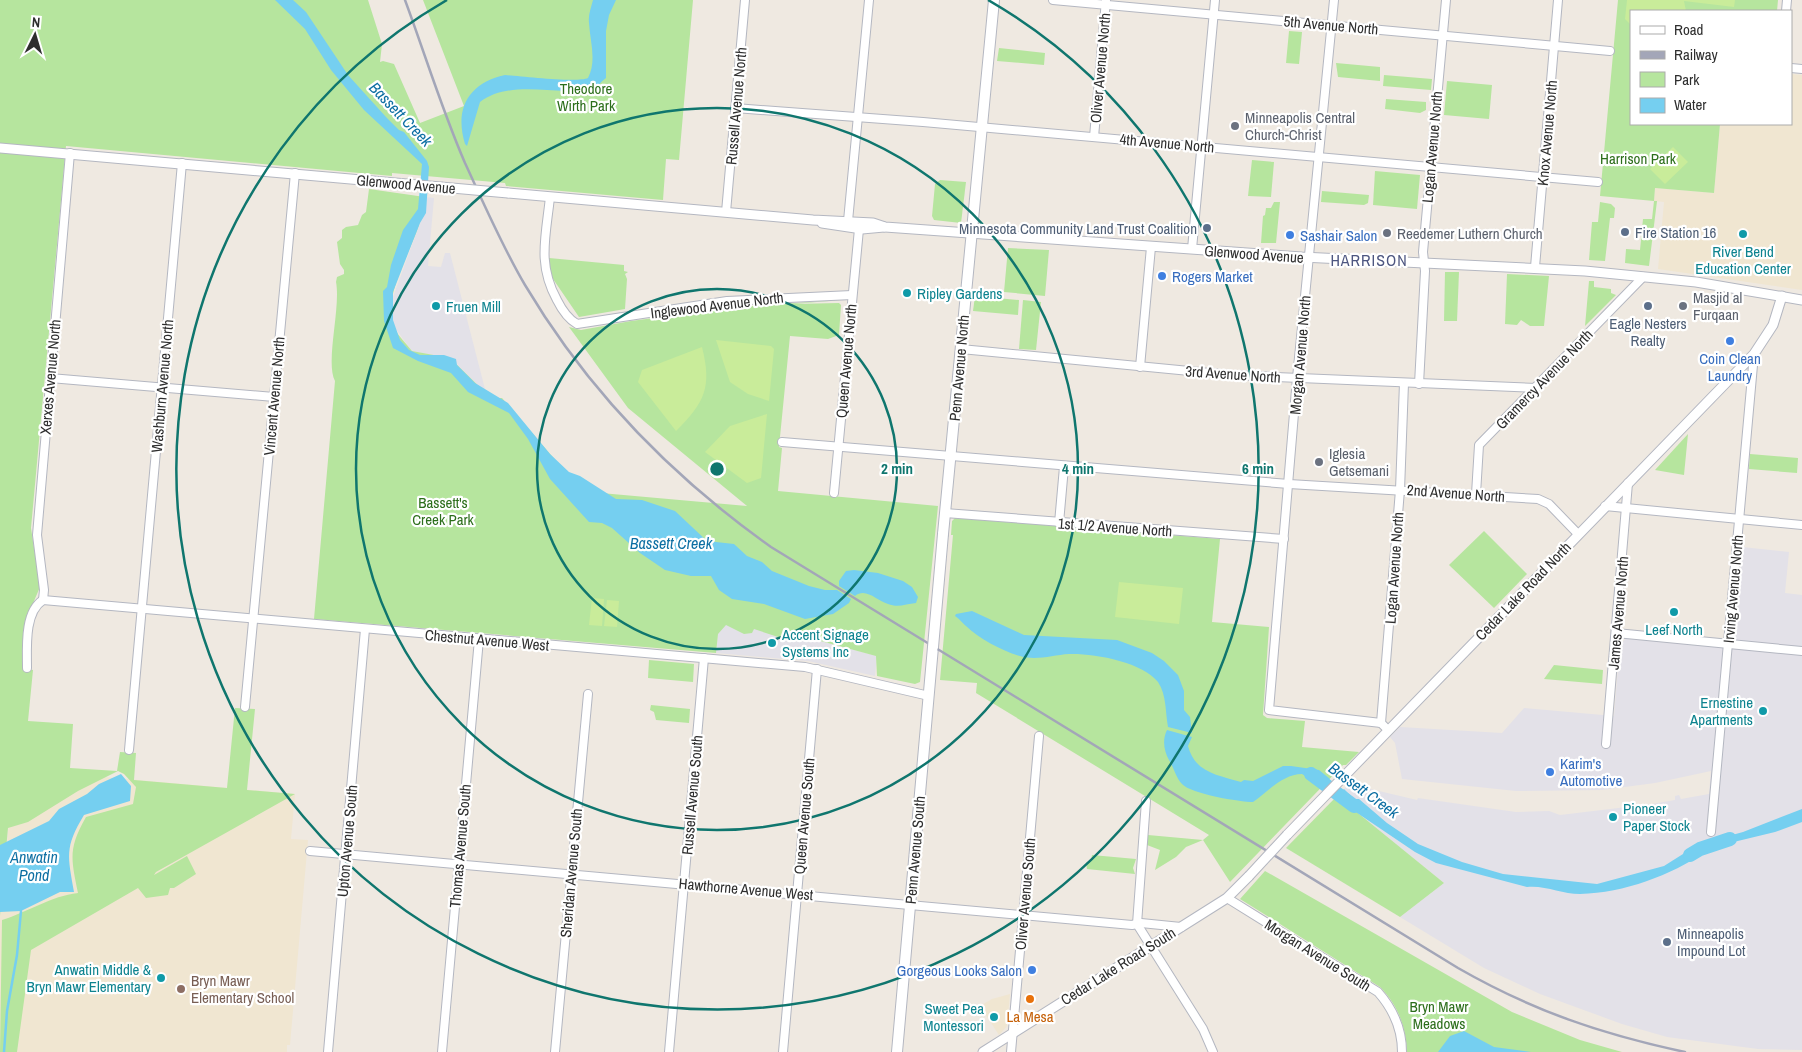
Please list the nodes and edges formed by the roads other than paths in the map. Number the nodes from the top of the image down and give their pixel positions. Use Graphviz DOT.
graph roads {
  1 [pos="746,0"];
  2 [pos="869,0"];
  3 [pos="994,0"];
  4 [pos="1053,0"];
  5 [pos="1215,0"];
  6 [pos="1334,0"];
  7 [pos="1446,0"];
  8 [pos="1558,0"];
  9 [pos="1106,2"];
  10 [pos="1214,16"];
  11 [pos="1331,26"];
  12 [pos="1442,35"];
  13 [pos="1554,46"];
  14 [pos="1610,51"];
  15 [pos="736,108"];
  16 [pos="857,116"];
  17 [pos="981,127"];
  18 [pos="1094,137"];
  19 [pos="1202,146"];
  20 [pos="0,148"];
  21 [pos="70,154"];
  22 [pos="1318,156"];
  23 [pos="182,163"];
  24 [pos="1430,167"];
  25 [pos="295,173"];
  26 [pos="1543,177"];
  27 [pos="1598,182"];
  28 [pos="550,197"];
  29 [pos="726,212"];
  30 [pos="813,220"];
  31 [pos="848,221"];
  32 [pos="885,227"];
  33 [pos="858,228"];
  34 [pos="971,234"];
  35 [pos="1151,247"];
  36 [pos="1192,249"];
  37 [pos="1309,257"];
  38 [pos="1424,262"];
  39 [pos="1536,267"];
  40 [pos="1643,277"];
  41 [pos="852,294"];
  42 [pos="1782,296"];
  43 [pos="1802,300"];
  44 [pos="961,349"];
  45 [pos="1754,354"];
  46 [pos="1140,367"];
  47 [pos="50,378"];
  48 [pos="1297,378"];
  49 [pos="1404,383"];
  50 [pos="1419,384"];
  51 [pos="161,387"];
  52 [pos="1536,388"];
  53 [pos="274,397"];
  54 [pos="782,442"];
  55 [pos="838,448"];
  56 [pos="950,457"];
  57 [pos="1064,466"];
  58 [pos="1628,483"];
  59 [pos="1289,484"];
  60 [pos="1400,490"];
  61 [pos="834,493"];
  62 [pos="1476,494"];
  63 [pos="1605,506"];
  64 [pos="1626,508"];
  65 [pos="945,513"];
  66 [pos="1740,518"];
  67 [pos="1059,523"];
  68 [pos="1802,525"];
  69 [pos="1578,534"];
  70 [pos="1284,539"];
  71 [pos="43,600"];
  72 [pos="142,610"];
  73 [pos="254,619"];
  74 [pos="366,629"];
  75 [pos="1616,633"];
  76 [pos="479,639"];
  77 [pos="1728,643"];
  78 [pos="933,647"];
  79 [pos="1802,651"];
  80 [pos="704,658"];
  81 [pos="26,668"];
  82 [pos="817,669"];
  83 [pos="929,690"];
  84 [pos="588,694"];
  85 [pos="245,707"];
  86 [pos="1381,723"];
  87 [pos="1388,730"];
  88 [pos="1038,736"];
  89 [pos="1606,744"];
  90 [pos="129,750"];
  91 [pos="1146,801"];
  92 [pos="1712,828"];
  93 [pos="310,851"];
  94 [pos="346,854"];
  95 [pos="459,864"];
  96 [pos="571,874"];
  97 [pos="1248,876"];
  98 [pos="684,883"];
  99 [pos="797,894"];
  100 [pos="1227,898"];
  101 [pos="910,904"];
  102 [pos="1023,915"];
  103 [pos="1137,924"];
  104 [pos="1181,927"];
  105 [pos="1150,946"];
  106 [pos="1012,1033"];
  107 [pos="328,1052"];
  108 [pos="442,1052"];
  109 [pos="556,1052"];
  110 [pos="669,1052"];
  111 [pos="784,1052"];
  112 [pos="897,1052"];
  113 [pos="983,1052"];
  114 [pos="1011,1052"];
  115 [pos="1213,1052"];
  116 [pos="1402,1052"];
  1 -- 15 [label="street, Russell Avenue North"];
  2 -- 16 [label="street"];
  3 -- 17 [label="main road, Penn Avenue North"];
  4 -- 9 [label="street, 5th Avenue North"];
  5 -- 10 [label="street"];
  6 -- 11 [label="street, Morgan Avenue North"];
  7 -- 12 [label="street, Logan Avenue North"];
  8 -- 13 [label="street, Knox Avenue North"];
  9 -- 10 [label="street, 5th Avenue North"];
  9 -- 18 [label="street, Oliver Avenue North"];
  10 -- 11 [label="street, 5th Avenue North"];
  10 -- 19 [label="street"];
  11 -- 12 [label="street, 5th Avenue North"];
  11 -- 22 [label="street, Morgan Avenue North"];
  12 -- 13 [label="street, 5th Avenue North"];
  12 -- 24 [label="street, Logan Avenue North"];
  13 -- 14 [label="street, 5th Avenue North"];
  13 -- 26 [label="street, Knox Avenue North"];
  15 -- 16 [label="street, 4th Avenue North"];
  15 -- 29 [label="street, Russell Avenue North"];
  16 -- 17 [label="street, 4th Avenue North"];
  16 -- 31 [label="street"];
  17 -- 18 [label="street, 4th Avenue North"];
  17 -- 34 [label="main road, Penn Avenue North"];
  18 -- 19 [label="street, 4th Avenue North"];
  19 -- 22 [label="street, 4th Avenue North"];
  19 -- 36 [label="street"];
  20 -- 21 [label="street, Glenwood Avenue"];
  21 -- 23 [label="street, Glenwood Avenue"];
  21 -- 47 [label="street, Xerxes Avenue North"];
  22 -- 24 [label="street, 4th Avenue North"];
  22 -- 37 [label="street, Morgan Avenue North"];
  23 -- 25 [label="street, Glenwood Avenue"];
  23 -- 51 [label="street, Washburn Avenue North"];
  24 -- 26 [label="street, 4th Avenue North"];
  24 -- 38 [label="street, Logan Avenue North"];
  25 -- 28 [label="street, Glenwood Avenue, bridge"];
  25 -- 53 [label="street, Vincent Avenue North"];
  26 -- 27 [label="street, 4th Avenue North"];
  26 -- 39 [label="street, Knox Avenue North"];
  28 -- 29 [label="street, Glenwood Avenue"];
  28 -- 41 [label="street, Inglewood Avenue North"];
  29 -- 30 [label="street, Glenwood Avenue"];
  30 -- 31 [label="street, Glenwood Avenue"];
  30 -- 33 [label="street, Glenwood Avenue"];
  31 -- 32 [label="street, Glenwood Avenue"];
  32 -- 33 [label="street, Glenwood Avenue"];
  32 -- 34 [label="street, Glenwood Avenue"];
  33 -- 41 [label="street, Queen Avenue North"];
  34 -- 35 [label="street, Glenwood Avenue"];
  34 -- 44 [label="main road, Penn Avenue North"];
  35 -- 36 [label="street, Glenwood Avenue"];
  35 -- 46 [label="street"];
  36 -- 37 [label="street, Glenwood Avenue"];
  37 -- 38 [label="street, Glenwood Avenue"];
  37 -- 48 [label="street, Morgan Avenue North"];
  38 -- 39 [label="street, Glenwood Avenue"];
  38 -- 50 [label="street, Logan Avenue North"];
  39 -- 40 [label="street, Glenwood Avenue"];
  40 -- 42 [label="street, Glenwood Avenue"];
  40 -- 52 [label="street, Gramercy Avenue North"];
  41 -- 55 [label="street, Queen Avenue North"];
  42 -- 43 [label="street, Glenwood Avenue"];
  42 -- 45 [label="street, Cedar Lake Road North"];
  44 -- 46 [label="street, 3rd Avenue North"];
  44 -- 56 [label="main road, Penn Avenue North"];
  45 -- 58 [label="street, Cedar Lake Road North"];
  45 -- 66 [label="street, Irving Avenue North"];
  46 -- 48 [label="street, 3rd Avenue North"];
  47 -- 51 [label="street"];
  47 -- 71 [label="street, Xerxes Avenue North"];
  48 -- 49 [label="street, 3rd Avenue North"];
  48 -- 59 [label="street, Morgan Avenue North"];
  49 -- 50 [label="street, 3rd Avenue North"];
  49 -- 60 [label="street, Logan Avenue North"];
  50 -- 52 [label="street, 3rd Avenue North"];
  51 -- 53 [label="street"];
  51 -- 72 [label="street, Washburn Avenue North"];
  52 -- 62 [label="street, Gramercy Avenue North"];
  53 -- 73 [label="street, Vincent Avenue North"];
  54 -- 55 [label="street, 2nd Avenue North"];
  55 -- 56 [label="street, 2nd Avenue North"];
  55 -- 61 [label="street, Queen Avenue North"];
  56 -- 57 [label="street, 2nd Avenue North"];
  56 -- 65 [label="main road, Penn Avenue North"];
  57 -- 59 [label="street, 2nd Avenue North"];
  57 -- 67 [label="street"];
  58 -- 63 [label="street, Cedar Lake Road North"];
  58 -- 64 [label="street, James Avenue North"];
  59 -- 60 [label="street, 2nd Avenue North"];
  59 -- 70 [label="street, Morgan Avenue North"];
  60 -- 62 [label="street, 2nd Avenue North"];
  60 -- 86 [label="street, Logan Avenue North"];
  62 -- 69 [label="street, 2nd Avenue North"];
  63 -- 64 [label="street"];
  63 -- 69 [label="street, Cedar Lake Road North"];
  64 -- 66 [label="street"];
  64 -- 75 [label="street, James Avenue North"];
  65 -- 67 [label="street, 1st 1/2 Avenue North"];
  65 -- 78 [label="main road, Penn Avenue North, bridge"];
  66 -- 68 [label="street"];
  66 -- 77 [label="street, Irving Avenue North"];
  67 -- 70 [label="street, 1st 1/2 Avenue North"];
  69 -- 87 [label="street, Cedar Lake Road North"];
  70 -- 86 [label="street, Morgan Avenue North"];
  71 -- 72 [label="street, Chestnut Avenue West"];
  71 -- 81 [label="street"];
  72 -- 73 [label="street, Chestnut Avenue West"];
  72 -- 90 [label="street, Washburn Avenue North"];
  73 -- 74 [label="street, Chestnut Avenue West"];
  73 -- 85 [label="street, Vincent Avenue North"];
  74 -- 76 [label="street, Chestnut Avenue West"];
  74 -- 94 [label="street, Upton Avenue South"];
  75 -- 77 [label="street"];
  75 -- 89 [label="street, James Avenue North"];
  76 -- 80 [label="street, Chestnut Avenue West"];
  76 -- 95 [label="street, Thomas Avenue South"];
  77 -- 79 [label="street"];
  77 -- 92 [label="street, Irving Avenue North"];
  78 -- 83 [label="main road, Penn Avenue South"];
  80 -- 82 [label="street, Chestnut Avenue West"];
  80 -- 98 [label="street, Russell Avenue South"];
  82 -- 83 [label="street, Chestnut Avenue West"];
  82 -- 99 [label="street, Queen Avenue South"];
  83 -- 101 [label="main road, Penn Avenue South"];
  84 -- 96 [label="street, Sheridan Avenue South"];
  86 -- 87 [label="street"];
  87 -- 97 [label="street, Cedar Lake Road North, bridge"];
  88 -- 102 [label="street, Oliver Avenue South"];
  91 -- 103 [label="street"];
  93 -- 94 [label="street, Hawthorne Avenue West"];
  94 -- 95 [label="street, Hawthorne Avenue West"];
  94 -- 107 [label="street, Upton Avenue South"];
  95 -- 96 [label="street, Hawthorne Avenue West"];
  95 -- 108 [label="street, Thomas Avenue South"];
  96 -- 98 [label="street, Hawthorne Avenue West"];
  96 -- 109 [label="street, Sheridan Avenue South"];
  97 -- 100 [label="street, Cedar Lake Road South"];
  98 -- 99 [label="street, Hawthorne Avenue West"];
  98 -- 110 [label="street, Russell Avenue South"];
  99 -- 101 [label="street, Hawthorne Avenue West"];
  99 -- 111 [label="street, Queen Avenue South"];
  100 -- 104 [label="street, Cedar Lake Road South"];
  100 -- 116 [label="street, Morgan Avenue South"];
  101 -- 102 [label="street, Hawthorne Avenue West"];
  101 -- 112 [label="main road, Penn Avenue South"];
  102 -- 103 [label="street, Hawthorne Avenue West"];
  102 -- 106 [label="street, Oliver Avenue South"];
  103 -- 104 [label="street, Hawthorne Avenue West"];
  103 -- 105 [label="street"];
  104 -- 105 [label="street, Cedar Lake Road South"];
  105 -- 106 [label="street, Cedar Lake Road South"];
  105 -- 115 [label="street"];
  106 -- 113 [label="street, Cedar Lake Road South"];
  106 -- 114 [label="street, Oliver Avenue South"];
}
